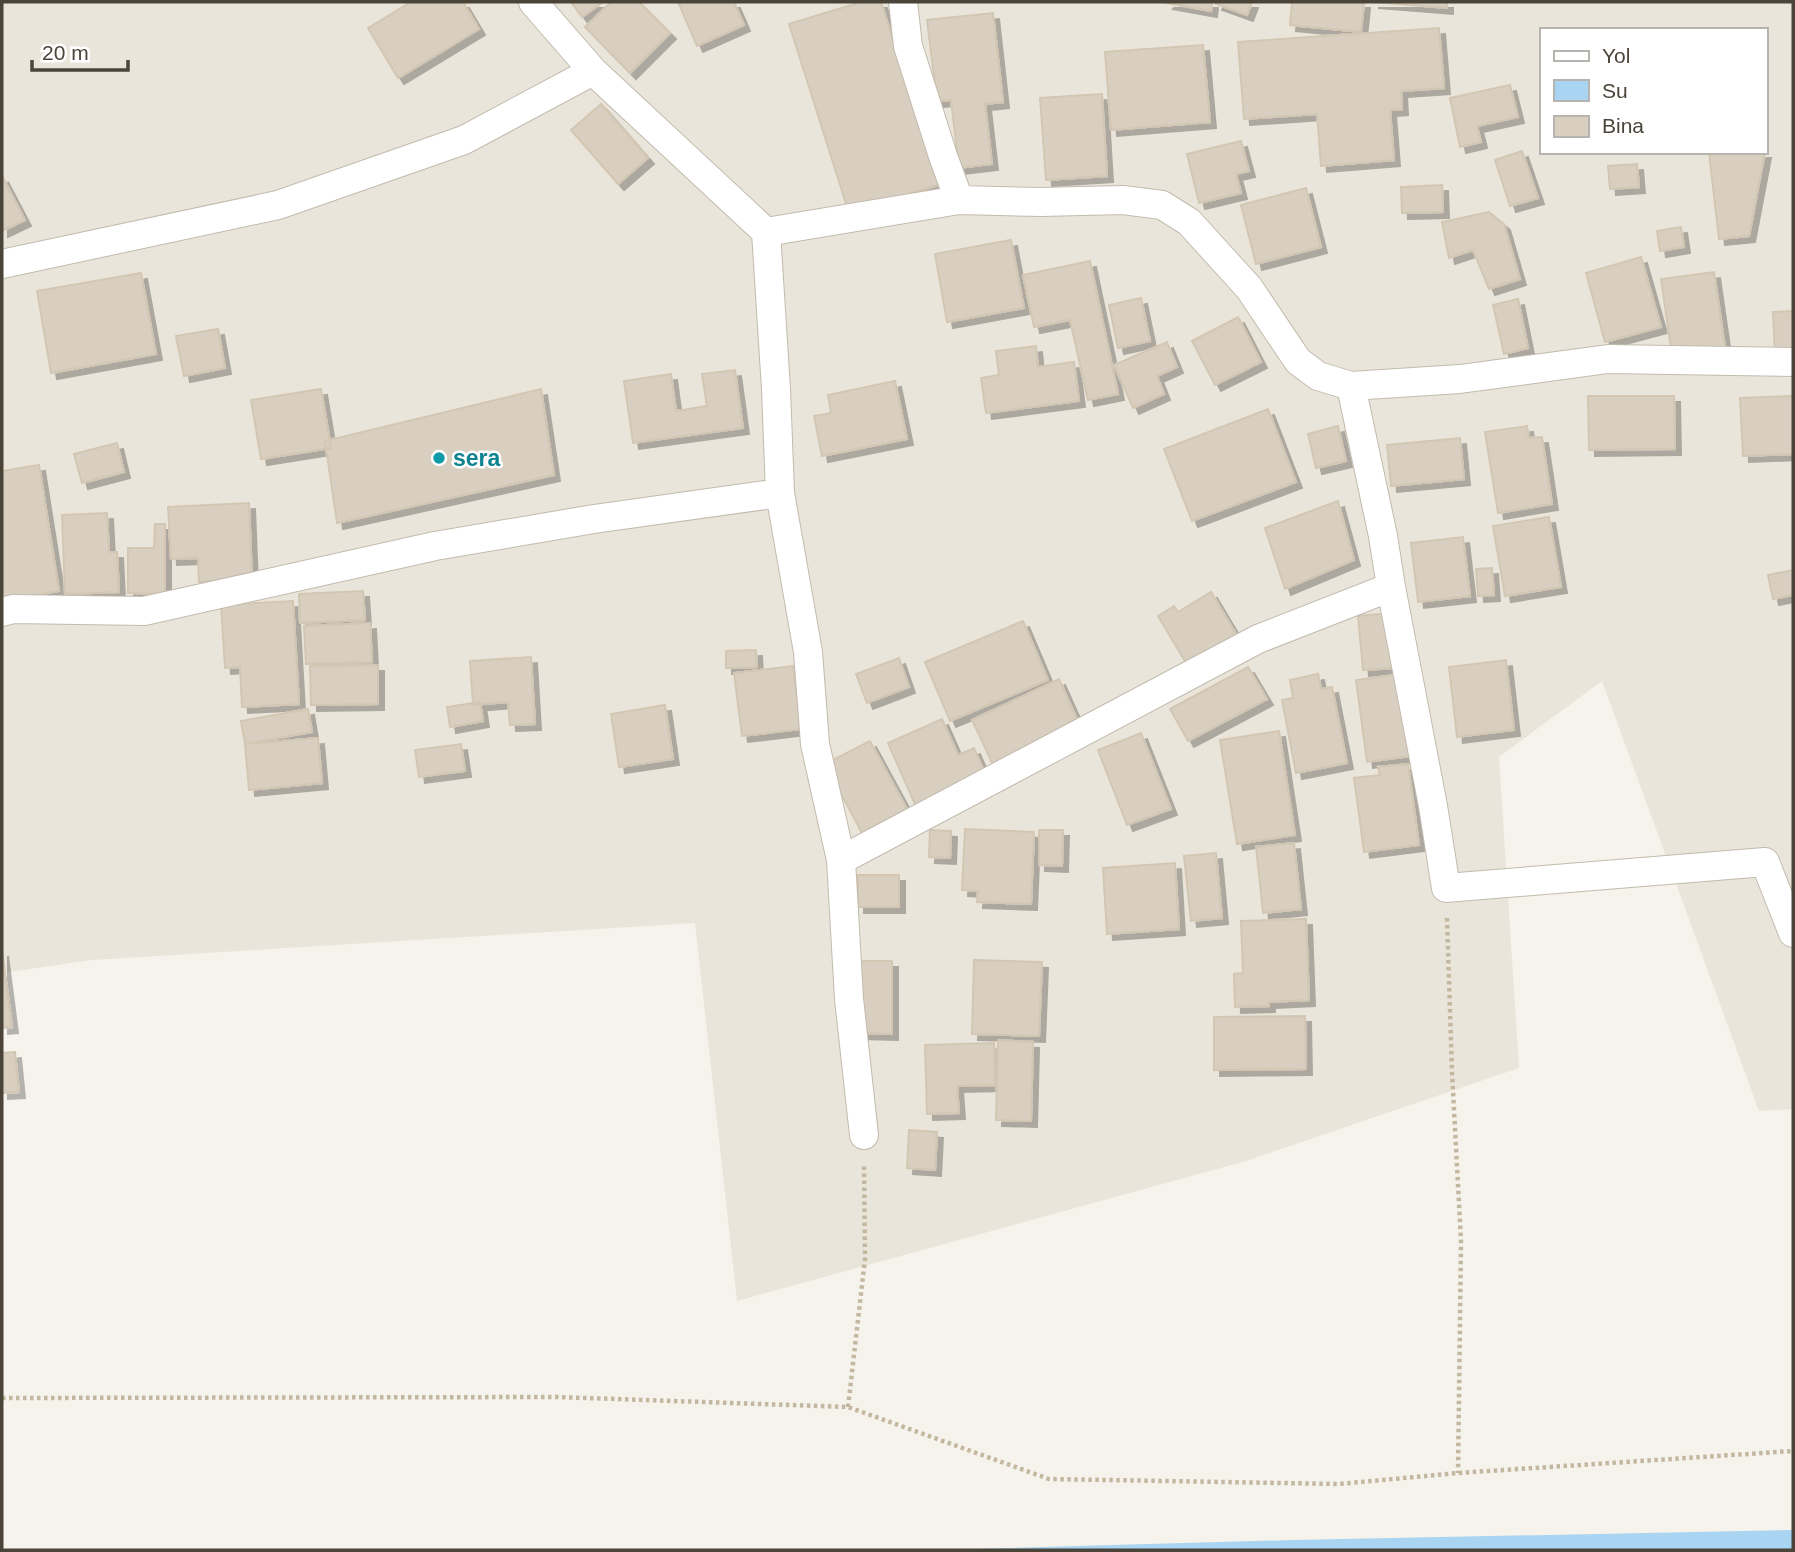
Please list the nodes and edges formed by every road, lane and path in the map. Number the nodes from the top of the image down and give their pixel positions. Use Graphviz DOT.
graph roads {
  1 [pos="533,2"];
  2 [pos="903,2"];
  3 [pos="593,71"];
  4 [pos="959,200"];
  5 [pos="766,232"];
  6 [pos="2,264"];
  7 [pos="1793,362"];
  8 [pos="1351,386"];
  9 [pos="780,493"];
  10 [pos="1391,587"];
  11 [pos="2,612"];
  12 [pos="841,860"];
  13 [pos="1446,888"];
  14 [pos="1793,933"];
  15 [pos="864,1135"];
  16 [pos="2,1398"];
  17 [pos="848,1407"];
  18 [pos="1793,1451"];
  19 [pos="1458,1473"];
  1 -- 3 [label="street"];
  2 -- 4 [label="street"];
  3 -- 5 [label="street"];
  3 -- 6 [label="street"];
  4 -- 5 [label="street"];
  4 -- 8 [label="street"];
  5 -- 9 [label="street"];
  7 -- 8 [label="street"];
  8 -- 10 [label="street"];
  9 -- 11 [label="street"];
  9 -- 12 [label="street"];
  10 -- 12 [label="street"];
  10 -- 13 [label="street"];
  12 -- 15 [label="street"];
  13 -- 14 [label="street"];
  13 -- 19 [label="path"];
  15 -- 17 [label="path"];
  16 -- 17 [label="path"];
  17 -- 19 [label="path"];
  18 -- 19 [label="path"];
}
